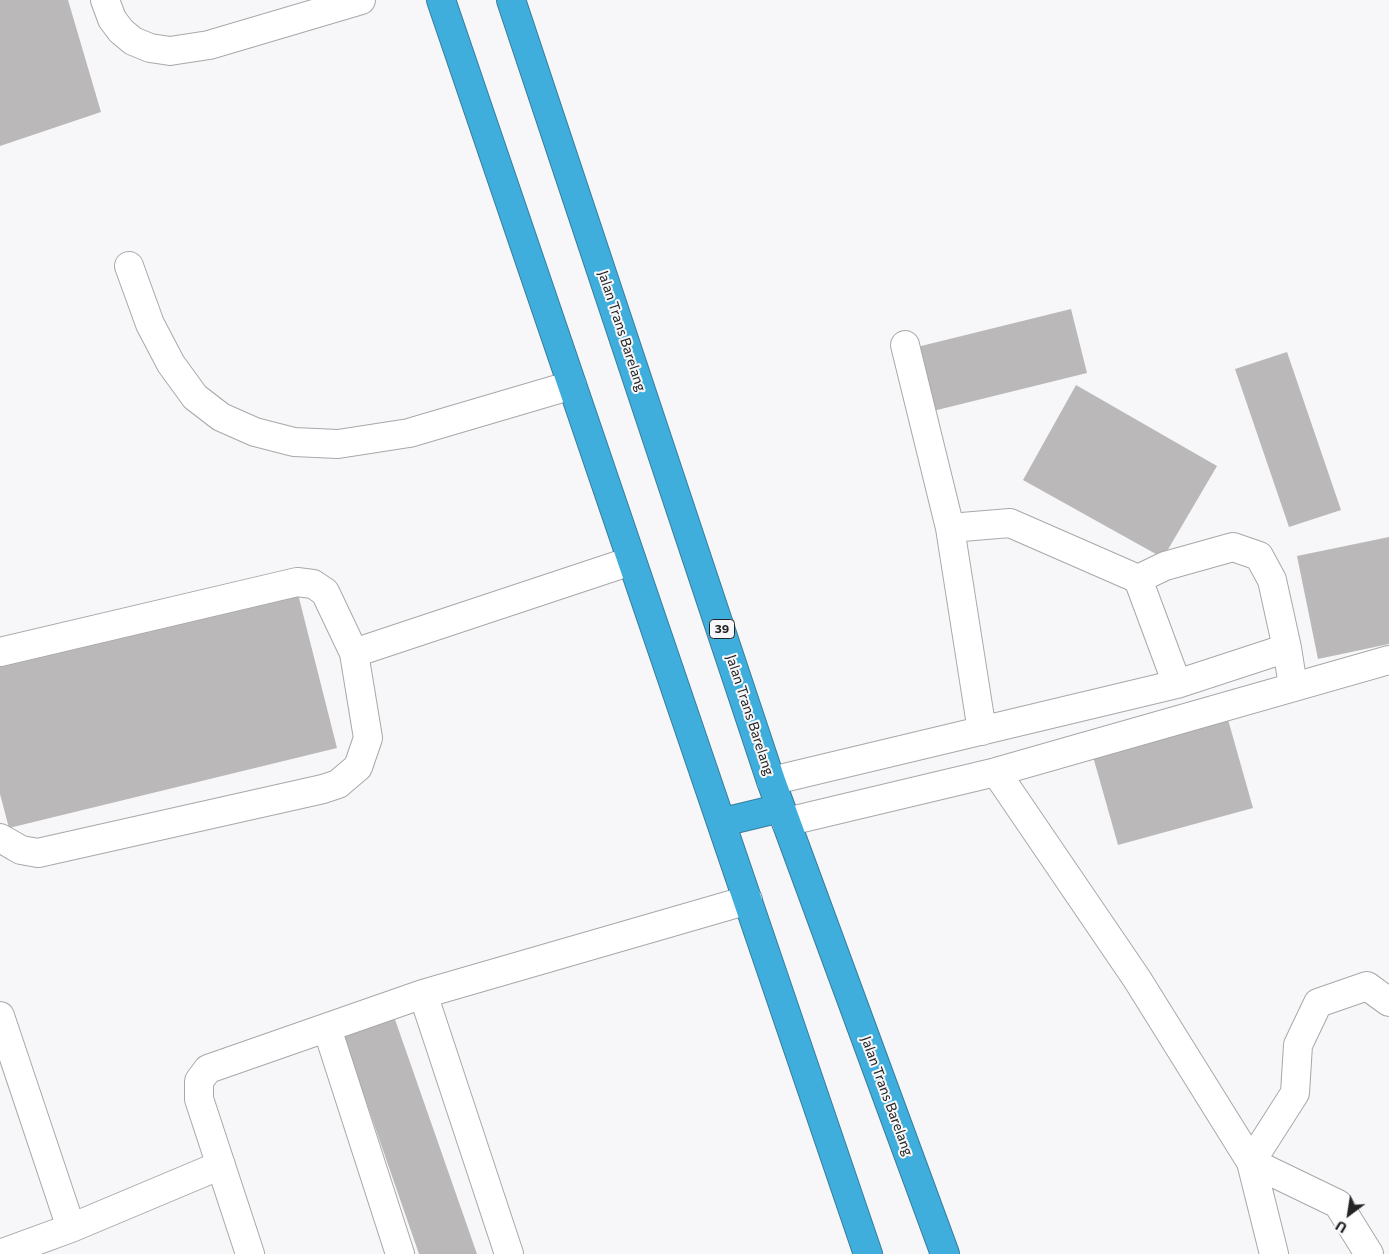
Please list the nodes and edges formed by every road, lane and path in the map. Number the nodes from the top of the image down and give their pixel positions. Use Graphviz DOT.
graph roads {
  1 [pos="105,0"];
  2 [pos="361,0"];
  3 [pos="441,0"];
  4 [pos="511,0"];
  5 [pos="129,266"];
  6 [pos="905,345"];
  7 [pos="572,385"];
  8 [pos="950,528"];
  9 [pos="631,561"];
  10 [pos="1138,579"];
  11 [pos="1287,648"];
  12 [pos="0,652"];
  13 [pos="354,653"];
  14 [pos="1389,660"];
  15 [pos="1177,684"];
  16 [pos="1293,686"];
  17 [pos="982,731"];
  18 [pos="996,772"];
  19 [pos="771,780"];
  20 [pos="784,815"];
  21 [pos="723,822"];
  22 [pos="0,838"];
  23 [pos="748,900"];
  24 [pos="423,994"];
  25 [pos="1389,1002"];
  26 [pos="0,1016"];
  27 [pos="327,1028"];
  28 [pos="1251,1162"];
  29 [pos="221,1165"];
  30 [pos="71,1228"];
  31 [pos="0,1254"];
  32 [pos="250,1254"];
  33 [pos="400,1254"];
  34 [pos="509,1254"];
  35 [pos="868,1254"];
  36 [pos="945,1254"];
  37 [pos="1274,1254"];
  38 [pos="1369,1254"];
  1 -- 2 [label="street"];
  3 -- 7 [label="highway"];
  4 -- 19 [label="highway, Jalan Trans Barelang / 39"];
  5 -- 7 [label="street"];
  6 -- 8 [label="street"];
  7 -- 9 [label="highway"];
  8 -- 10 [label="street"];
  8 -- 17 [label="street"];
  9 -- 13 [label="street"];
  9 -- 21 [label="highway"];
  10 -- 11 [label="street"];
  10 -- 15 [label="street"];
  11 -- 15 [label="street"];
  11 -- 16 [label="street"];
  12 -- 13 [label="street"];
  13 -- 22 [label="street"];
  14 -- 16 [label="street"];
  15 -- 17 [label="street"];
  16 -- 18 [label="street"];
  17 -- 19 [label="street"];
  18 -- 20 [label="street"];
  18 -- 28 [label="street"];
  19 -- 20 [label="highway, Jalan Trans Barelang / 39"];
  20 -- 21 [label="highway"];
  20 -- 36 [label="highway, Jalan Trans Barelang / 39"];
  21 -- 23 [label="highway"];
  23 -- 24 [label="street"];
  23 -- 35 [label="highway"];
  24 -- 27 [label="street"];
  24 -- 34 [label="street"];
  25 -- 28 [label="street"];
  26 -- 30 [label="street"];
  27 -- 29 [label="street"];
  27 -- 33 [label="street"];
  28 -- 37 [label="street"];
  28 -- 38 [label="street"];
  29 -- 30 [label="street"];
  29 -- 32 [label="street"];
  30 -- 31 [label="street"];
}
